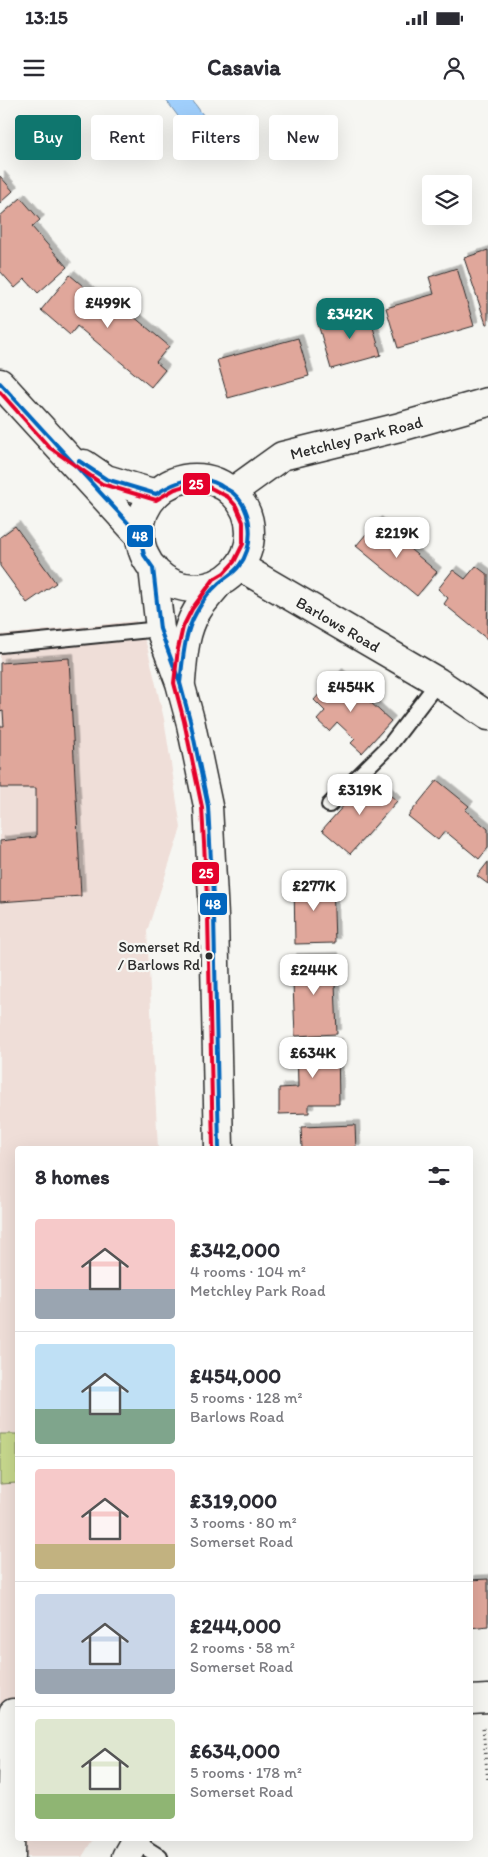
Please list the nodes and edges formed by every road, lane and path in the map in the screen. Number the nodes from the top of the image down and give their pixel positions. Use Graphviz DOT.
graph roads {
  1 [pos="0,383"];
  2 [pos="488,402"];
  3 [pos="53,442"];
  4 [pos="232,492"];
  5 [pos="156,494"];
  6 [pos="140,536"];
  7 [pos="153,568"];
  8 [pos="229,574"];
  9 [pos="160,629"];
  10 [pos="0,645"];
  11 [pos="438,682"];
  12 [pos="180,683"];
  13 [pos="488,716"];
  14 [pos="329,805"];
  15 [pos="219,1146"];
  16 [pos="479,1700"];
  17 [pos="10,1713"];
  18 [pos="488,1782"];
  19 [pos="133,1845"];
  20 [pos="11,1857"];
  21 [pos="160,1857"];
  1 -- 3 [label="street"];
  2 -- 4 [label="street, Metchley Park Road"];
  3 -- 5 [label="street"];
  3 -- 6 [label="street"];
  4 -- 5 [label="street"];
  4 -- 8 [label="street"];
  5 -- 6 [label="street"];
  6 -- 7 [label="street"];
  7 -- 8 [label="street"];
  7 -- 9 [label="street"];
  8 -- 11 [label="street, Barlows Road"];
  8 -- 12 [label="street"];
  9 -- 10 [label="lane"];
  9 -- 12 [label="street"];
  11 -- 13 [label="street, Barlows Road"];
  11 -- 14 [label="lane"];
  12 -- 15 [label="street"];
  16 -- 18 [label="path"];
  17 -- 20 [label="street"];
  19 -- 21 [label="lane"];
}
